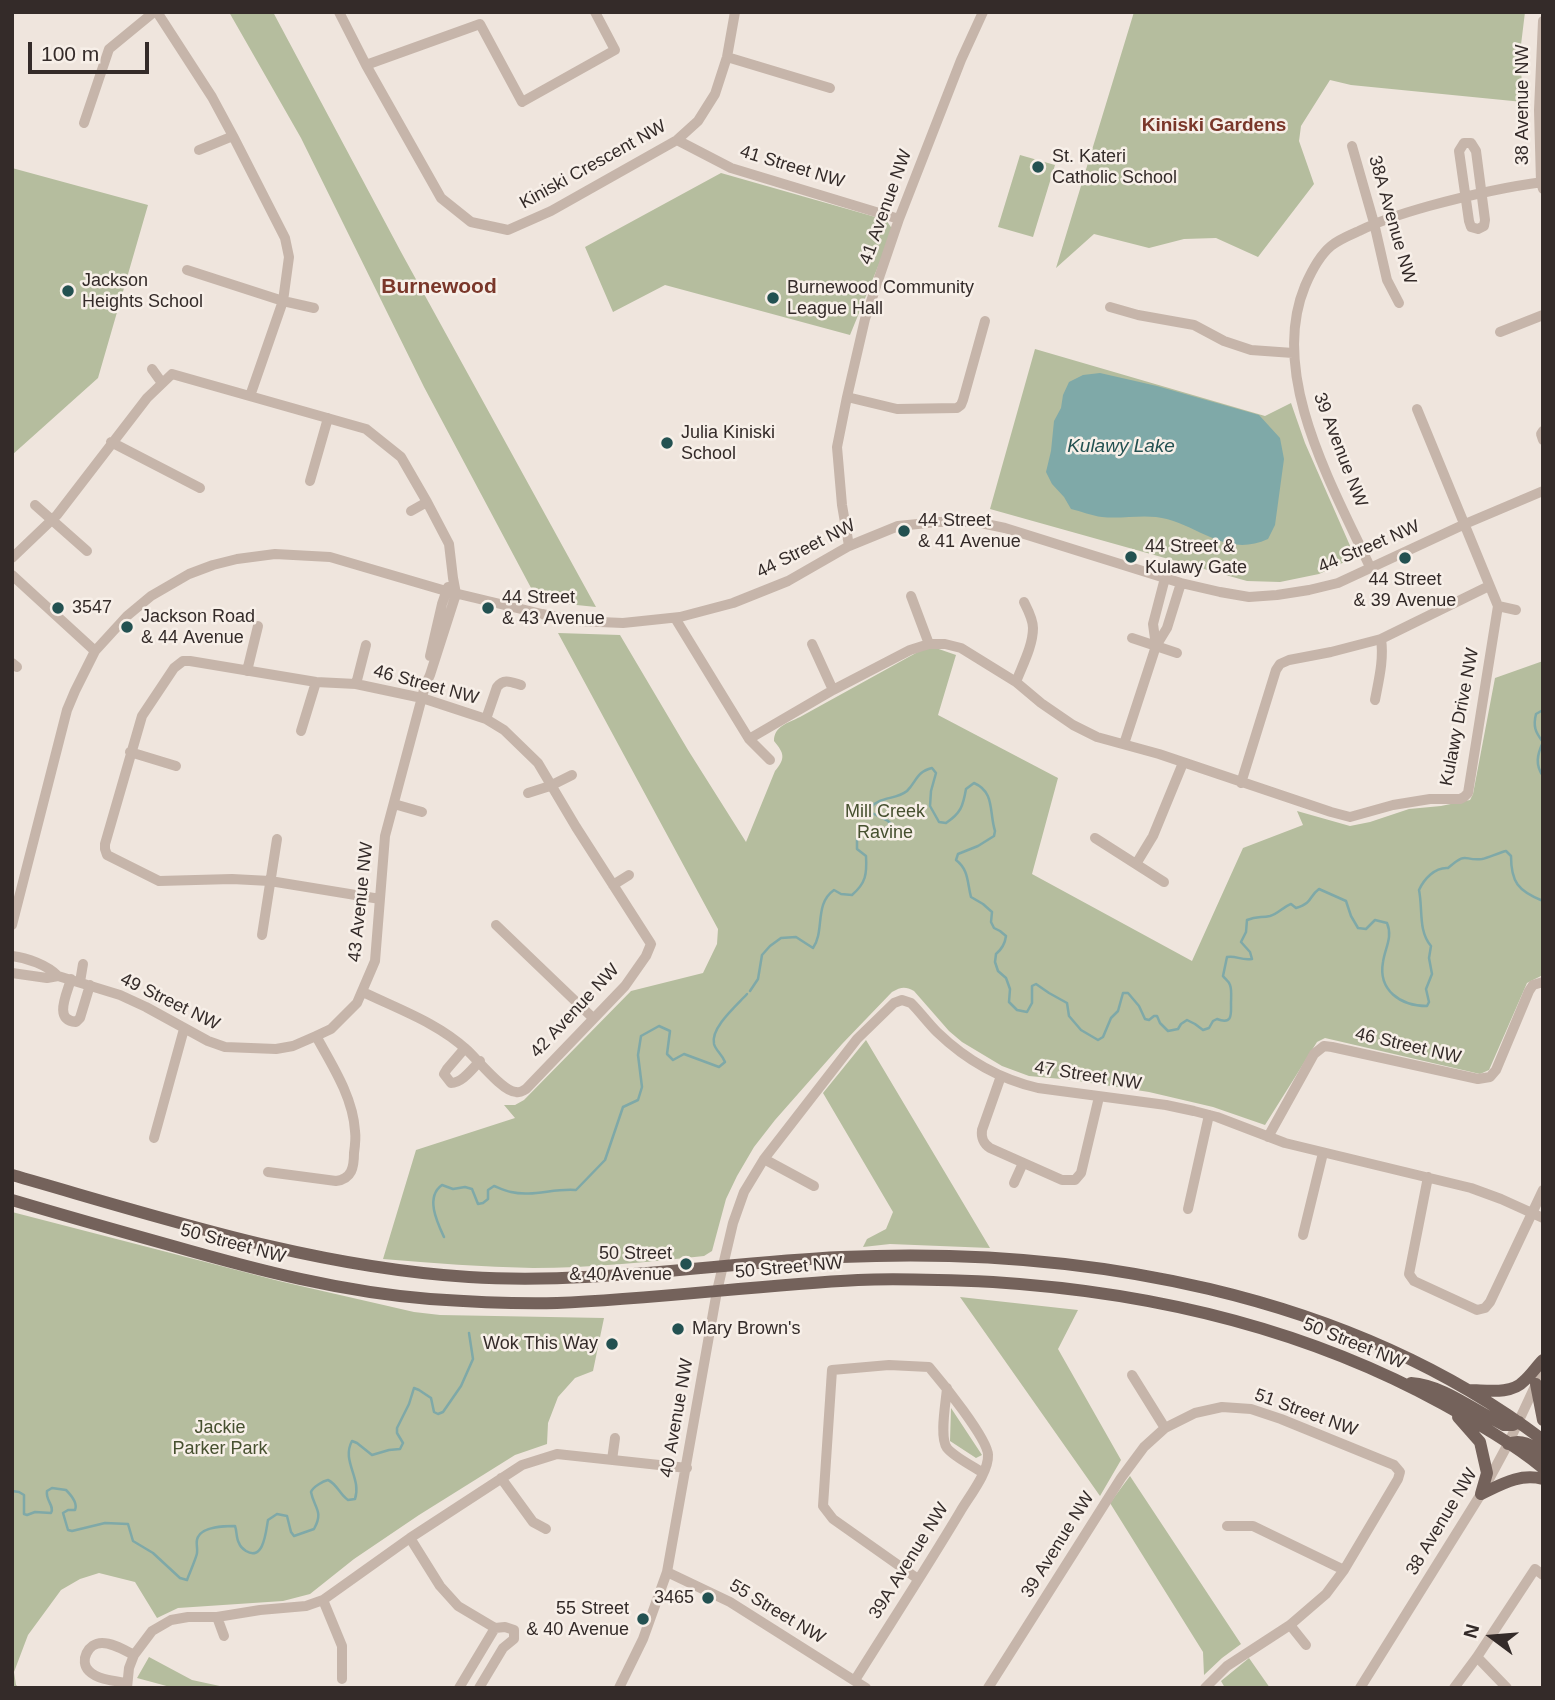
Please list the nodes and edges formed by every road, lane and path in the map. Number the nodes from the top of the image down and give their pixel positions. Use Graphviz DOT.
graph roads {
  1 [pos="155,12"];
  2 [pos="339,12"];
  3 [pos="596,12"];
  4 [pos="735,12"];
  5 [pos="983,12"];
  6 [pos="1543,21"];
  7 [pos="727,57"];
  8 [pos="366,65"];
  9 [pos="830,88"];
  10 [pos="84,122"];
  11 [pos="233,136"];
  12 [pos="677,140"];
  13 [pos="1352,146"];
  14 [pos="199,150"];
  15 [pos="1542,184"];
  16 [pos="1482,193"];
  17 [pos="1466,196"];
  18 [pos="899,219"];
  19 [pos="1374,223"];
  20 [pos="187,270"];
  21 [pos="283,301"];
  22 [pos="1399,303"];
  23 [pos="1110,307"];
  24 [pos="314,308"];
  25 [pos="1543,315"];
  26 [pos="985,321"];
  27 [pos="1500,332"];
  28 [pos="1293,353"];
  29 [pos="152,369"];
  30 [pos="162,383"];
  31 [pos="250,396"];
  32 [pos="847,397"];
  33 [pos="1417,409"];
  34 [pos="328,418"];
  35 [pos="1543,431"];
  36 [pos="1543,440"];
  37 [pos="111,442"];
  38 [pos="310,481"];
  39 [pos="200,488"];
  40 [pos="1543,491"];
  41 [pos="427,502"];
  42 [pos="35,505"];
  43 [pos="411,511"];
  44 [pos="51,520"];
  45 [pos="1465,524"];
  46 [pos="849,546"];
  47 [pos="87,551"];
  48 [pos="12,558"];
  49 [pos="1370,568"];
  50 [pos="12,575"];
  51 [pos="1165,578"];
  52 [pos="1181,583"];
  53 [pos="1489,586"];
  54 [pos="451,593"];
  55 [pos="911,596"];
  56 [pos="1024,602"];
  57 [pos="1498,606"];
  58 [pos="1516,610"];
  59 [pos="675,618"];
  60 [pos="258,626"];
  61 [pos="1132,638"];
  62 [pos="1381,639"];
  63 [pos="812,644"];
  64 [pos="929,644"];
  65 [pos="366,645"];
  66 [pos="1156,646"];
  67 [pos="95,651"];
  68 [pos="1177,653"];
  69 [pos="247,671"];
  70 [pos="316,682"];
  71 [pos="1016,682"];
  72 [pos="356,684"];
  73 [pos="521,685"];
  74 [pos="833,690"];
  75 [pos="422,698"];
  76 [pos="1375,700"];
  77 [pos="486,719"];
  78 [pos="301,731"];
  79 [pos="749,739"];
  80 [pos="1124,744"];
  81 [pos="130,752"];
  82 [pos="770,760"];
  83 [pos="1183,763"];
  84 [pos="176,766"];
  85 [pos="572,775"];
  86 [pos="1241,783"];
  87 [pos="550,786"];
  88 [pos="528,793"];
  89 [pos="394,804"];
  90 [pos="422,812"];
  91 [pos="1095,838"];
  92 [pos="277,839"];
  93 [pos="1136,864"];
  94 [pos="628,875"];
  95 [pos="270,881"];
  96 [pos="1164,882"];
  97 [pos="613,885"];
  98 [pos="380,899"];
  99 [pos="12,925"];
  100 [pos="496,925"];
  101 [pos="262,935"];
  102 [pos="652,944"];
  103 [pos="12,956"];
  104 [pos="83,964"];
  105 [pos="12,972"];
  106 [pos="58,976"];
  107 [pos="80,982"];
  108 [pos="1538,983"];
  109 [pos="363,992"];
  110 [pos="905,1000"];
  111 [pos="593,1018"];
  112 [pos="184,1029"];
  113 [pos="316,1036"];
  114 [pos="465,1048"];
  115 [pos="480,1061"];
  116 [pos="1001,1076"];
  117 [pos="1099,1097"];
  118 [pos="1209,1115"];
  119 [pos="1268,1137"];
  120 [pos="154,1138"];
  121 [pos="1323,1153"];
  122 [pos="764,1159"];
  123 [pos="1023,1163"];
  124 [pos="268,1172"];
  125 [pos="12,1175"];
  126 [pos="1428,1177"];
  127 [pos="1014,1183"];
  128 [pos="814,1186"];
  129 [pos="1543,1189"];
  130 [pos="12,1200"];
  131 [pos="1188,1209"];
  132 [pos="1532,1213"];
  133 [pos="1543,1218"];
  134 [pos="1303,1235"];
  135 [pos="723,1266"];
  136 [pos="717,1291"];
  137 [pos="1543,1360"];
  138 [pos="1543,1369"];
  139 [pos="1132,1375"];
  140 [pos="1405,1383"];
  141 [pos="1536,1384"];
  142 [pos="947,1387"];
  143 [pos="1469,1391"];
  144 [pos="1448,1407"];
  145 [pos="1195,1413"];
  146 [pos="1543,1420"];
  147 [pos="1519,1422"];
  148 [pos="1165,1428"];
  149 [pos="615,1438"];
  150 [pos="1543,1440"];
  151 [pos="1508,1444"];
  152 [pos="1543,1454"];
  153 [pos="612,1460"];
  154 [pos="687,1468"];
  155 [pos="1543,1468"];
  156 [pos="983,1473"];
  157 [pos="501,1478"];
  158 [pos="1543,1479"];
  159 [pos="1481,1494"];
  160 [pos="1227,1527"];
  161 [pos="546,1529"];
  162 [pos="410,1538"];
  163 [pos="1344,1570"];
  164 [pos="667,1572"];
  165 [pos="1539,1572"];
  166 [pos="918,1579"];
  167 [pos="323,1600"];
  168 [pos="217,1617"];
  169 [pos="1290,1625"];
  170 [pos="495,1628"];
  171 [pos="224,1636"];
  172 [pos="1306,1645"];
  173 [pos="134,1655"];
  174 [pos="1476,1657"];
  175 [pos="342,1679"];
  176 [pos="855,1680"];
  177 [pos="127,1685"];
  178 [pos="459,1688"];
  179 [pos="479,1688"];
  180 [pos="620,1688"];
  181 [pos="866,1688"];
  182 [pos="988,1688"];
  183 [pos="1205,1688"];
  184 [pos="1360,1688"];
  185 [pos="1454,1688"];
  186 [pos="1507,1688"];
  1 -- 10 [label="street"];
  1 -- 11 [label="street"];
  2 -- 8 [label="street, Kiniski Crescent NW"];
  3 -- 8 [label="street"];
  4 -- 7 [label="street, Kiniski Crescent NW"];
  5 -- 18 [label="street, 41 Avenue NW"];
  6 -- 15 [label="street, 38 Avenue NW"];
  7 -- 9 [label="street"];
  7 -- 12 [label="street, Kiniski Crescent NW"];
  8 -- 12 [label="street, Kiniski Crescent NW"];
  11 -- 14 [label="street"];
  11 -- 21 [label="street"];
  12 -- 18 [label="street, 41 Street NW"];
  13 -- 19 [label="street, 38A Avenue NW"];
  15 -- 16 [label="street"];
  16 -- 17 [label="street"];
  16 -- 17 [label="street"];
  16 -- 17 [label="street"];
  17 -- 19 [label="street"];
  18 -- 32 [label="street, 41 Avenue NW"];
  19 -- 22 [label="street, 38A Avenue NW"];
  19 -- 28 [label="street, 39 Avenue NW"];
  20 -- 21 [label="street"];
  21 -- 24 [label="street"];
  21 -- 31 [label="street"];
  23 -- 28 [label="street"];
  25 -- 27 [label="street"];
  26 -- 32 [label="street"];
  28 -- 49 [label="street, 39 Avenue NW"];
  29 -- 30 [label="street"];
  30 -- 31 [label="street"];
  30 -- 37 [label="street"];
  31 -- 34 [label="street"];
  32 -- 46 [label="street, 41 Avenue NW"];
  33 -- 45 [label="street"];
  34 -- 38 [label="street"];
  34 -- 41 [label="street"];
  35 -- 36 [label="street"];
  37 -- 39 [label="street"];
  37 -- 44 [label="street"];
  40 -- 45 [label="street, 44 Street NW"];
  41 -- 43 [label="street"];
  41 -- 54 [label="street, 43 Avenue NW"];
  42 -- 44 [label="street"];
  44 -- 47 [label="street"];
  44 -- 48 [label="street"];
  45 -- 49 [label="street, 44 Street NW"];
  45 -- 53 [label="street"];
  46 -- 51 [label="street, 44 Street NW"];
  46 -- 59 [label="street, 44 Street NW"];
  49 -- 52 [label="street, 44 Street NW"];
  50 -- 67 [label="street"];
  51 -- 52 [label="street, 44 Street NW"];
  51 -- 66 [label="street"];
  52 -- 66 [label="street"];
  53 -- 57 [label="street"];
  53 -- 62 [label="street"];
  54 -- 59 [label="street, 44 Street NW"];
  54 -- 67 [label="street, 44 Street NW"];
  54 -- 75 [label="street, 43 Avenue NW"];
  55 -- 64 [label="street"];
  56 -- 71 [label="street"];
  57 -- 58 [label="street"];
  57 -- 86 [label="street, Kulawy Drive NW"];
  59 -- 79 [label="street"];
  60 -- 69 [label="street"];
  61 -- 66 [label="street"];
  62 -- 76 [label="street"];
  62 -- 86 [label="street"];
  63 -- 74 [label="street"];
  64 -- 71 [label="street, Kulawy Drive NW"];
  64 -- 74 [label="street"];
  65 -- 72 [label="street, 46 Street NW"];
  66 -- 68 [label="street"];
  66 -- 80 [label="street"];
  67 -- 99 [label="street, 44 Street NW"];
  69 -- 70 [label="street, 46 Street NW"];
  69 -- 81 [label="street, 46 Street NW"];
  70 -- 72 [label="street, 46 Street NW"];
  70 -- 78 [label="street"];
  71 -- 80 [label="street, Kulawy Drive NW"];
  72 -- 75 [label="street, 46 Street NW"];
  73 -- 77 [label="street, 46 Street NW"];
  74 -- 79 [label="street"];
  75 -- 77 [label="street, 46 Street NW"];
  75 -- 89 [label="street, 43 Avenue NW"];
  77 -- 87 [label="street, 46 Street NW"];
  79 -- 82 [label="street"];
  80 -- 83 [label="street, Kulawy Drive NW"];
  81 -- 84 [label="street"];
  81 -- 95 [label="street"];
  83 -- 86 [label="street, Kulawy Drive NW"];
  83 -- 93 [label="street"];
  85 -- 87 [label="street"];
  87 -- 88 [label="street"];
  87 -- 97 [label="street, 46 Street NW"];
  89 -- 90 [label="street"];
  89 -- 98 [label="street, 43 Avenue NW"];
  91 -- 93 [label="street"];
  92 -- 95 [label="street"];
  93 -- 96 [label="street"];
  94 -- 97 [label="street"];
  95 -- 98 [label="street"];
  95 -- 101 [label="street"];
  97 -- 102 [label="street, 46 Street NW"];
  98 -- 109 [label="street, 43 Avenue NW"];
  100 -- 111 [label="street"];
  102 -- 111 [label="street, 42 Avenue NW"];
  103 -- 106 [label="street, 49 Street NW"];
  104 -- 107 [label="street"];
  105 -- 106 [label="street, 49 Street NW"];
  106 -- 107 [label="street, 49 Street NW"];
  107 -- 112 [label="street, 49 Street NW"];
  108 -- 119 [label="street, 46 Street NW"];
  109 -- 113 [label="street, 43 Avenue NW"];
  109 -- 114 [label="street"];
  110 -- 116 [label="street, 47 Street NW"];
  110 -- 122 [label="street, 40 Avenue NW"];
  111 -- 115 [label="street, 42 Avenue NW"];
  112 -- 113 [label="street, 49 Street NW"];
  112 -- 120 [label="street"];
  113 -- 124 [label="street"];
  114 -- 115 [label="street"];
  114 -- 115 [label="street"];
  116 -- 117 [label="street, 47 Street NW"];
  116 -- 123 [label="street"];
  117 -- 118 [label="street, 47 Street NW"];
  117 -- 123 [label="street"];
  118 -- 119 [label="street, 47 Street NW"];
  118 -- 131 [label="street"];
  119 -- 121 [label="street, 47 Street NW"];
  121 -- 126 [label="street, 47 Street NW"];
  121 -- 134 [label="street"];
  122 -- 128 [label="street"];
  122 -- 135 [label="street, 40 Avenue NW"];
  123 -- 127 [label="street"];
  125 -- 135 [label="main road, 50 Street NW"];
  126 -- 132 [label="street, 47 Street NW"];
  126 -- 132 [label="street"];
  129 -- 132 [label="street"];
  130 -- 136 [label="main road, 50 Street NW"];
  132 -- 133 [label="street, 47 Street NW"];
  135 -- 136 [label="street, 40 Avenue NW"];
  135 -- 143 [label="main road, 50 Street NW"];
  136 -- 140 [label="main road, 50 Street NW"];
  136 -- 154 [label="street, 40 Avenue NW"];
  137 -- 143 [label="main road"];
  138 -- 141 [label="street, 38 Avenue NW"];
  139 -- 148 [label="street"];
  140 -- 144 [label="main road, 50 Street NW"];
  140 -- 147 [label="main road"];
  141 -- 146 [label="main road"];
  141 -- 147 [label="street, 38 Avenue NW"];
  142 -- 156 [label="street, 39A Avenue NW"];
  142 -- 156 [label="street"];
  142 -- 166 [label="street"];
  143 -- 147 [label="main road, 50 Street NW"];
  144 -- 151 [label="main road, 50 Street NW"];
  144 -- 159 [label="main road"];
  145 -- 148 [label="street, 39 Avenue NW"];
  145 -- 163 [label="street, 51 Street NW"];
  147 -- 150 [label="main road, 50 Street NW"];
  147 -- 151 [label="street, 38 Avenue NW"];
  148 -- 182 [label="street, 39 Avenue NW"];
  149 -- 153 [label="street"];
  151 -- 152 [label="main road"];
  151 -- 155 [label="main road, 50 Street NW"];
  151 -- 159 [label="street, 38 Avenue NW"];
  153 -- 154 [label="street"];
  153 -- 157 [label="street"];
  154 -- 164 [label="street, 40 Avenue NW"];
  156 -- 166 [label="street, 39A Avenue NW"];
  157 -- 161 [label="street"];
  157 -- 162 [label="street"];
  158 -- 159 [label="main road"];
  159 -- 184 [label="street, 38 Avenue NW"];
  160 -- 163 [label="street"];
  162 -- 167 [label="street"];
  162 -- 170 [label="street"];
  163 -- 169 [label="street"];
  164 -- 176 [label="street, 55 Street NW"];
  164 -- 180 [label="street, 40 Avenue NW"];
  165 -- 174 [label="street"];
  166 -- 176 [label="street, 39A Avenue NW"];
  167 -- 168 [label="street"];
  167 -- 175 [label="street"];
  168 -- 171 [label="street"];
  168 -- 173 [label="street"];
  169 -- 172 [label="street"];
  169 -- 183 [label="street"];
  170 -- 178 [label="street"];
  170 -- 179 [label="street"];
  173 -- 177 [label="street"];
  173 -- 177 [label="street"];
  174 -- 185 [label="street"];
  174 -- 186 [label="street"];
  176 -- 181 [label="street, 55 Street NW"];
}
